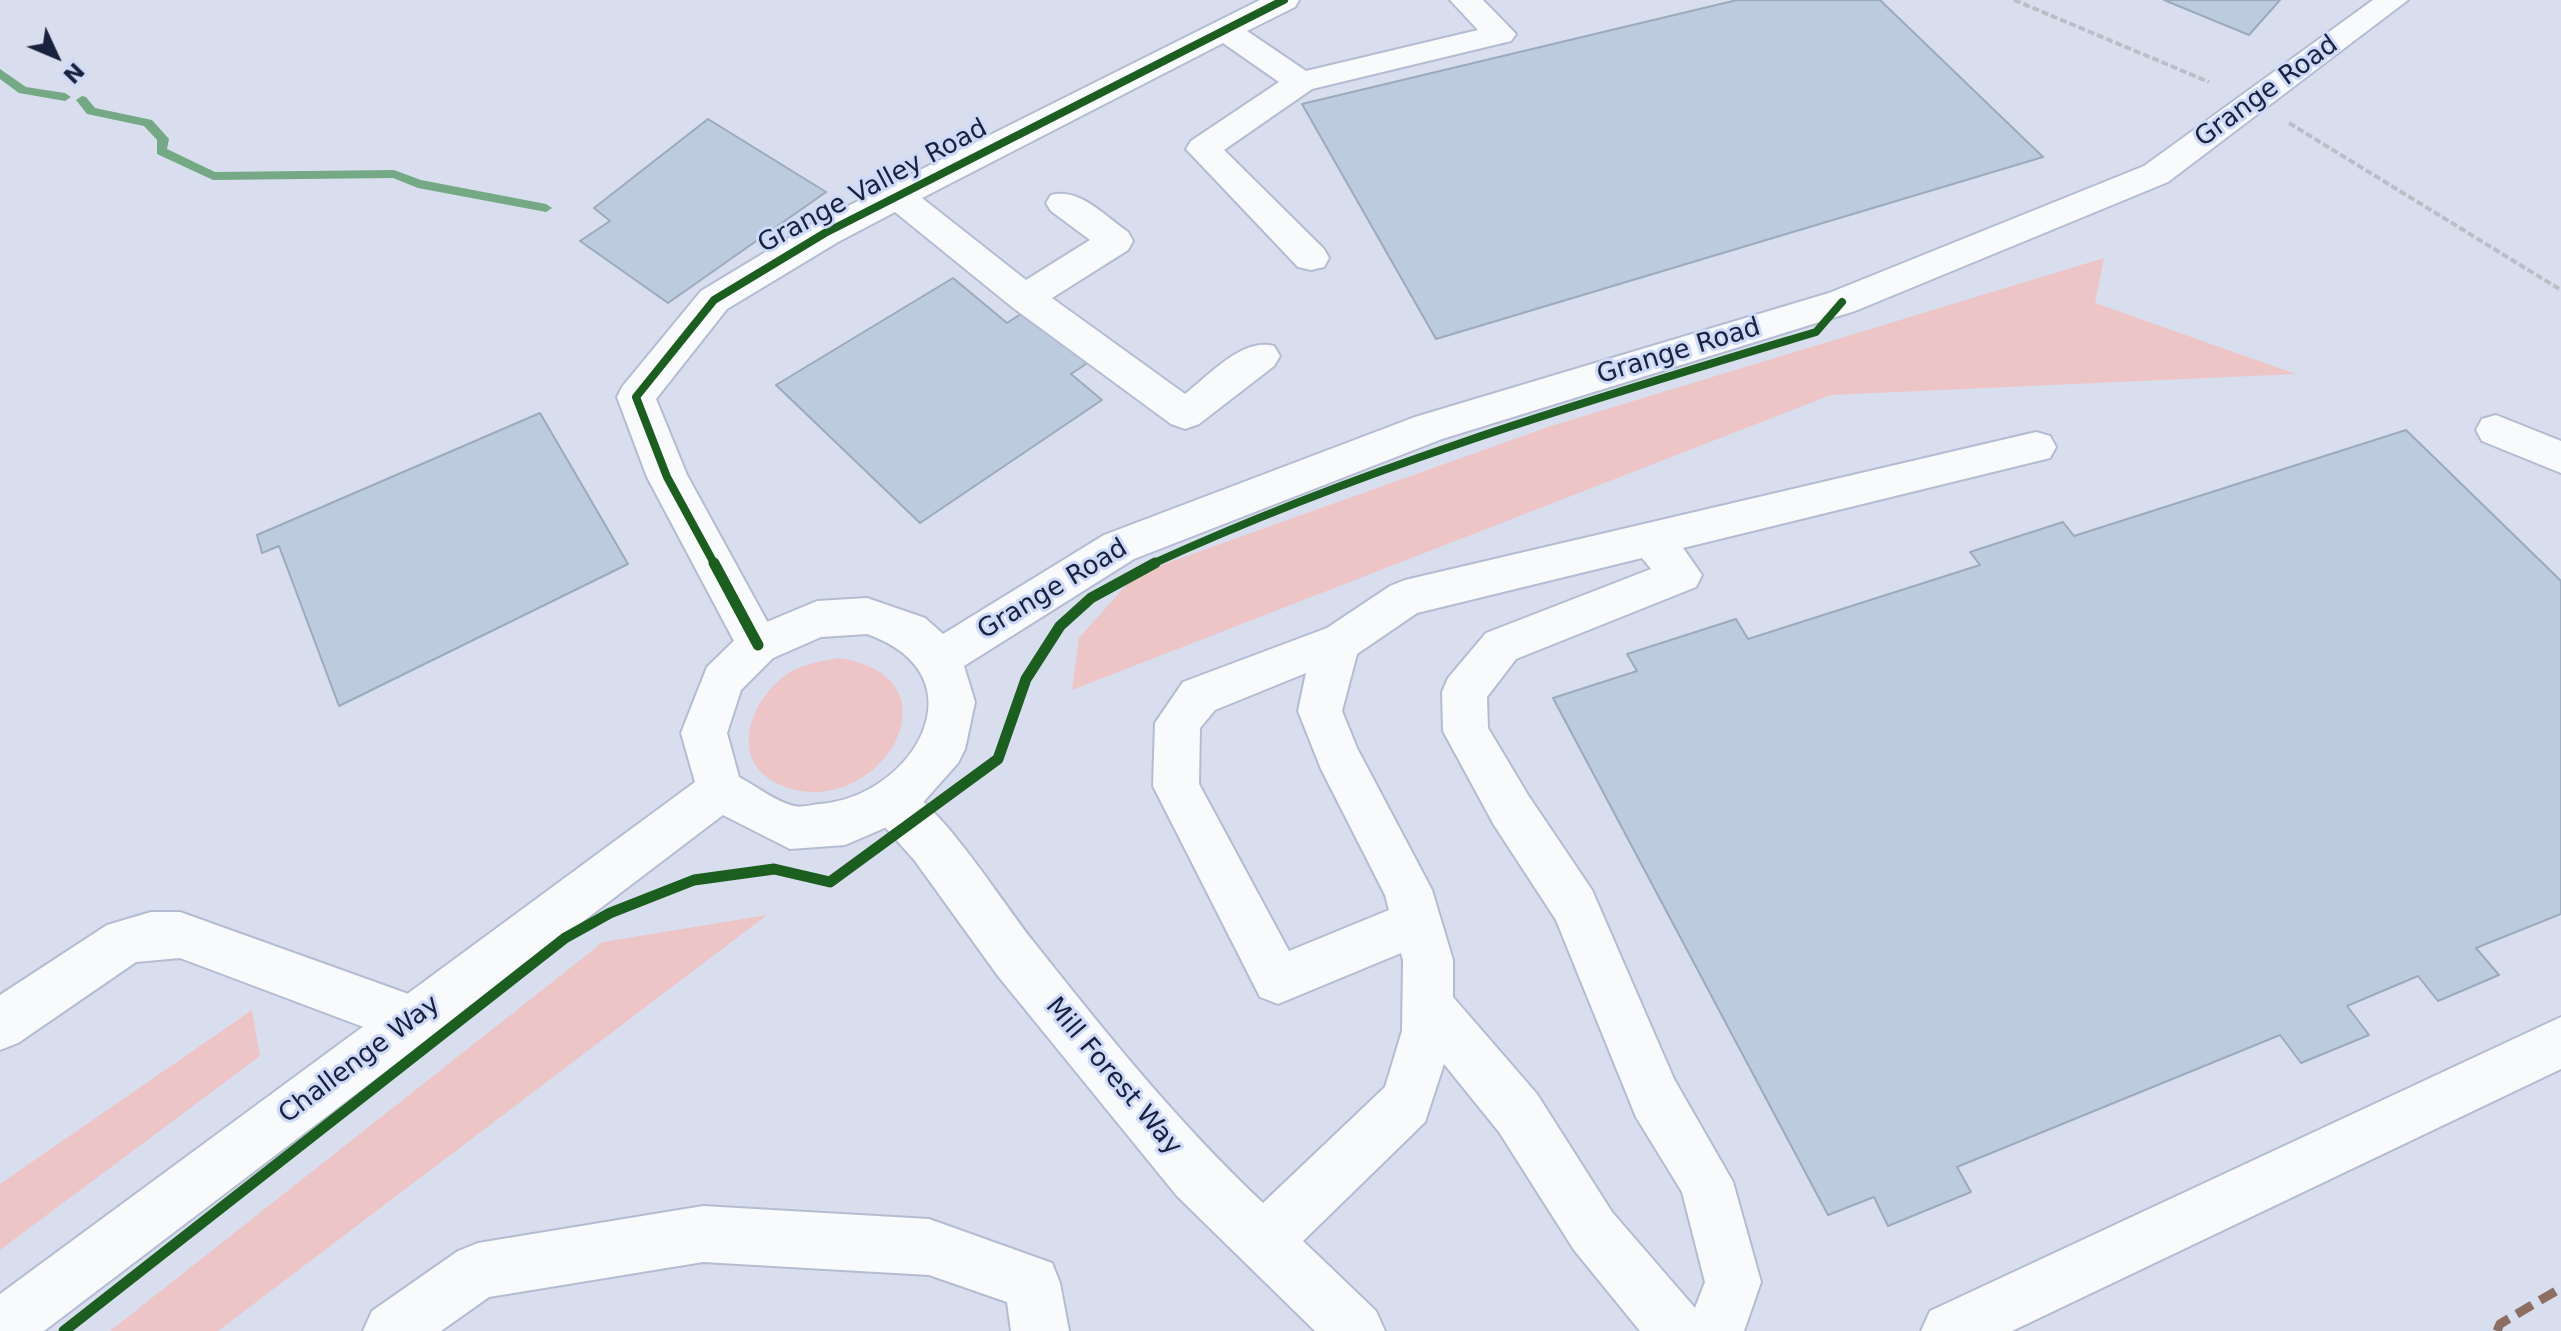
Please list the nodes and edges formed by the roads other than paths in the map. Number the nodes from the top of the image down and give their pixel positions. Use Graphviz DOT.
graph roads {
  1 [pos="1284,0"];
  2 [pos="1465,0"];
  3 [pos="2393,0"];
  4 [pos="1225,30"];
  5 [pos="1301,82"];
  6 [pos="897,196"];
  7 [pos="1063,203"];
  8 [pos="1311,258"];
  9 [pos="1025,298"];
  10 [pos="1261,356"];
  11 [pos="2496,430"];
  12 [pos="2036,447"];
  13 [pos="2561,458"];
  14 [pos="1651,539"];
  15 [pos="1342,641"];
  16 [pos="758,645"];
  17 [pos="940,658"];
  18 [pos="720,790"];
  19 [pos="893,802"];
  20 [pos="1417,922"];
  21 [pos="1428,1006"];
  22 [pos="414,1021"];
  23 [pos="0,1025"];
  24 [pos="2561,1042"];
  25 [pos="1263,1241"];
  26 [pos="0,1329"];
  27 [pos="392,1331"];
  28 [pos="1040,1331"];
  29 [pos="1356,1331"];
  30 [pos="1677,1331"];
  31 [pos="1715,1331"];
  32 [pos="1950,1331"];
  1 -- 4 [label="main road, Grange Valley Road"];
  2 -- 5 [label="main road"];
  3 -- 17 [label="main road, Grange Road"];
  4 -- 5 [label="main road"];
  4 -- 6 [label="main road, Grange Valley Road"];
  5 -- 8 [label="main road"];
  6 -- 9 [label="main road"];
  6 -- 16 [label="main road, Grange Valley Road"];
  7 -- 9 [label="main road"];
  9 -- 10 [label="main road"];
  11 -- 13 [label="main road"];
  12 -- 14 [label="main road"];
  14 -- 15 [label="main road"];
  14 -- 31 [label="main road"];
  15 -- 20 [label="main road"];
  15 -- 20 [label="main road"];
  16 -- 17 [label="main road"];
  16 -- 18 [label="main road"];
  17 -- 19 [label="main road"];
  18 -- 19 [label="main road"];
  18 -- 22 [label="main road, Challenge Way"];
  19 -- 25 [label="main road, Mill Forest Way"];
  20 -- 21 [label="main road"];
  21 -- 25 [label="main road"];
  21 -- 30 [label="main road"];
  22 -- 23 [label="main road"];
  22 -- 26 [label="main road, Challenge Way"];
  24 -- 32 [label="main road"];
  25 -- 29 [label="main road, Mill Forest Way"];
  27 -- 28 [label="main road"];
}
